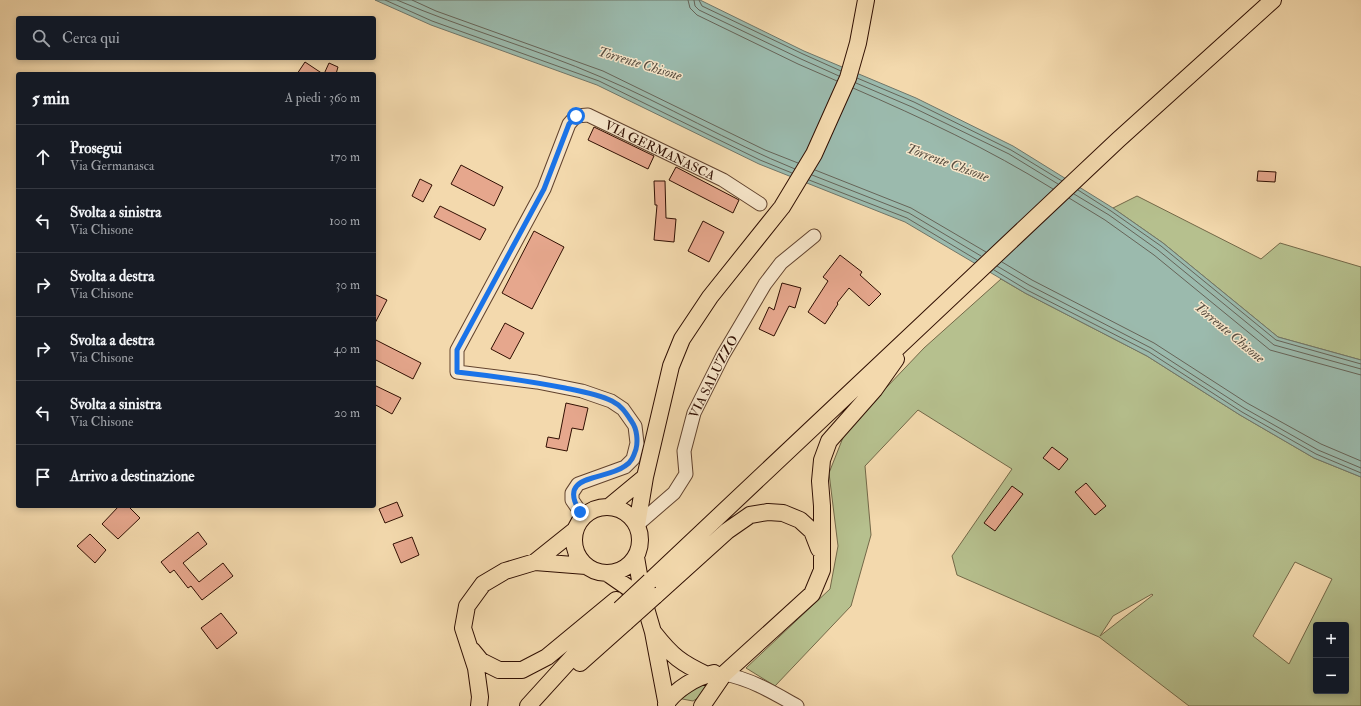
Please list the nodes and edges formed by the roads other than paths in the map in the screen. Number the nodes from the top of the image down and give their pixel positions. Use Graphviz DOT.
graph roads {
  1 [pos="866,0"];
  2 [pos="1273,0"];
  3 [pos="760,204"];
  4 [pos="814,236"];
  5 [pos="918,328"];
  6 [pos="645,477"];
  7 [pos="610,506"];
  8 [pos="579,523"];
  9 [pos="637,525"];
  10 [pos="822,556"];
  11 [pos="636,557"];
  12 [pos="535,562"];
  13 [pos="586,566"];
  14 [pos="607,573"];
  15 [pos="649,587"];
  16 [pos="621,610"];
  17 [pos="653,632"];
  18 [pos="467,644"];
  19 [pos="724,674"];
  20 [pos="707,675"];
  21 [pos="669,705"];
  22 [pos="700,705"];
  23 [pos="478,706"];
  24 [pos="528,706"];
  25 [pos="797,706"];
  1 -- 6 [label="main road"];
  2 -- 5 [label="main road"];
  3 -- 8 [label="street, VIA GERMANASCA"];
  4 -- 9 [label="street, VIA SALUZZO"];
  5 -- 10 [label="main road"];
  5 -- 15 [label="main road"];
  6 -- 7 [label="main road"];
  6 -- 9 [label="main road"];
  7 -- 8 [label="main road"];
  7 -- 9 [label="main road"];
  8 -- 12 [label="main road"];
  8 -- 13 [label="main road"];
  9 -- 11 [label="main road"];
  10 -- 15 [label="main road"];
  10 -- 19 [label="main road"];
  11 -- 14 [label="main road"];
  11 -- 15 [label="main road"];
  12 -- 13 [label="main road"];
  12 -- 18 [label="main road"];
  13 -- 14 [label="main road"];
  14 -- 15 [label="main road"];
  15 -- 16 [label="main road, bridge"];
  15 -- 17 [label="main road"];
  16 -- 18 [label="main road"];
  16 -- 24 [label="main road"];
  17 -- 20 [label="main road"];
  17 -- 21 [label="main road"];
  18 -- 23 [label="main road"];
  19 -- 20 [label="main road"];
  19 -- 22 [label="main road"];
  19 -- 25 [label="street"];
  20 -- 21 [label="main road"];
}
